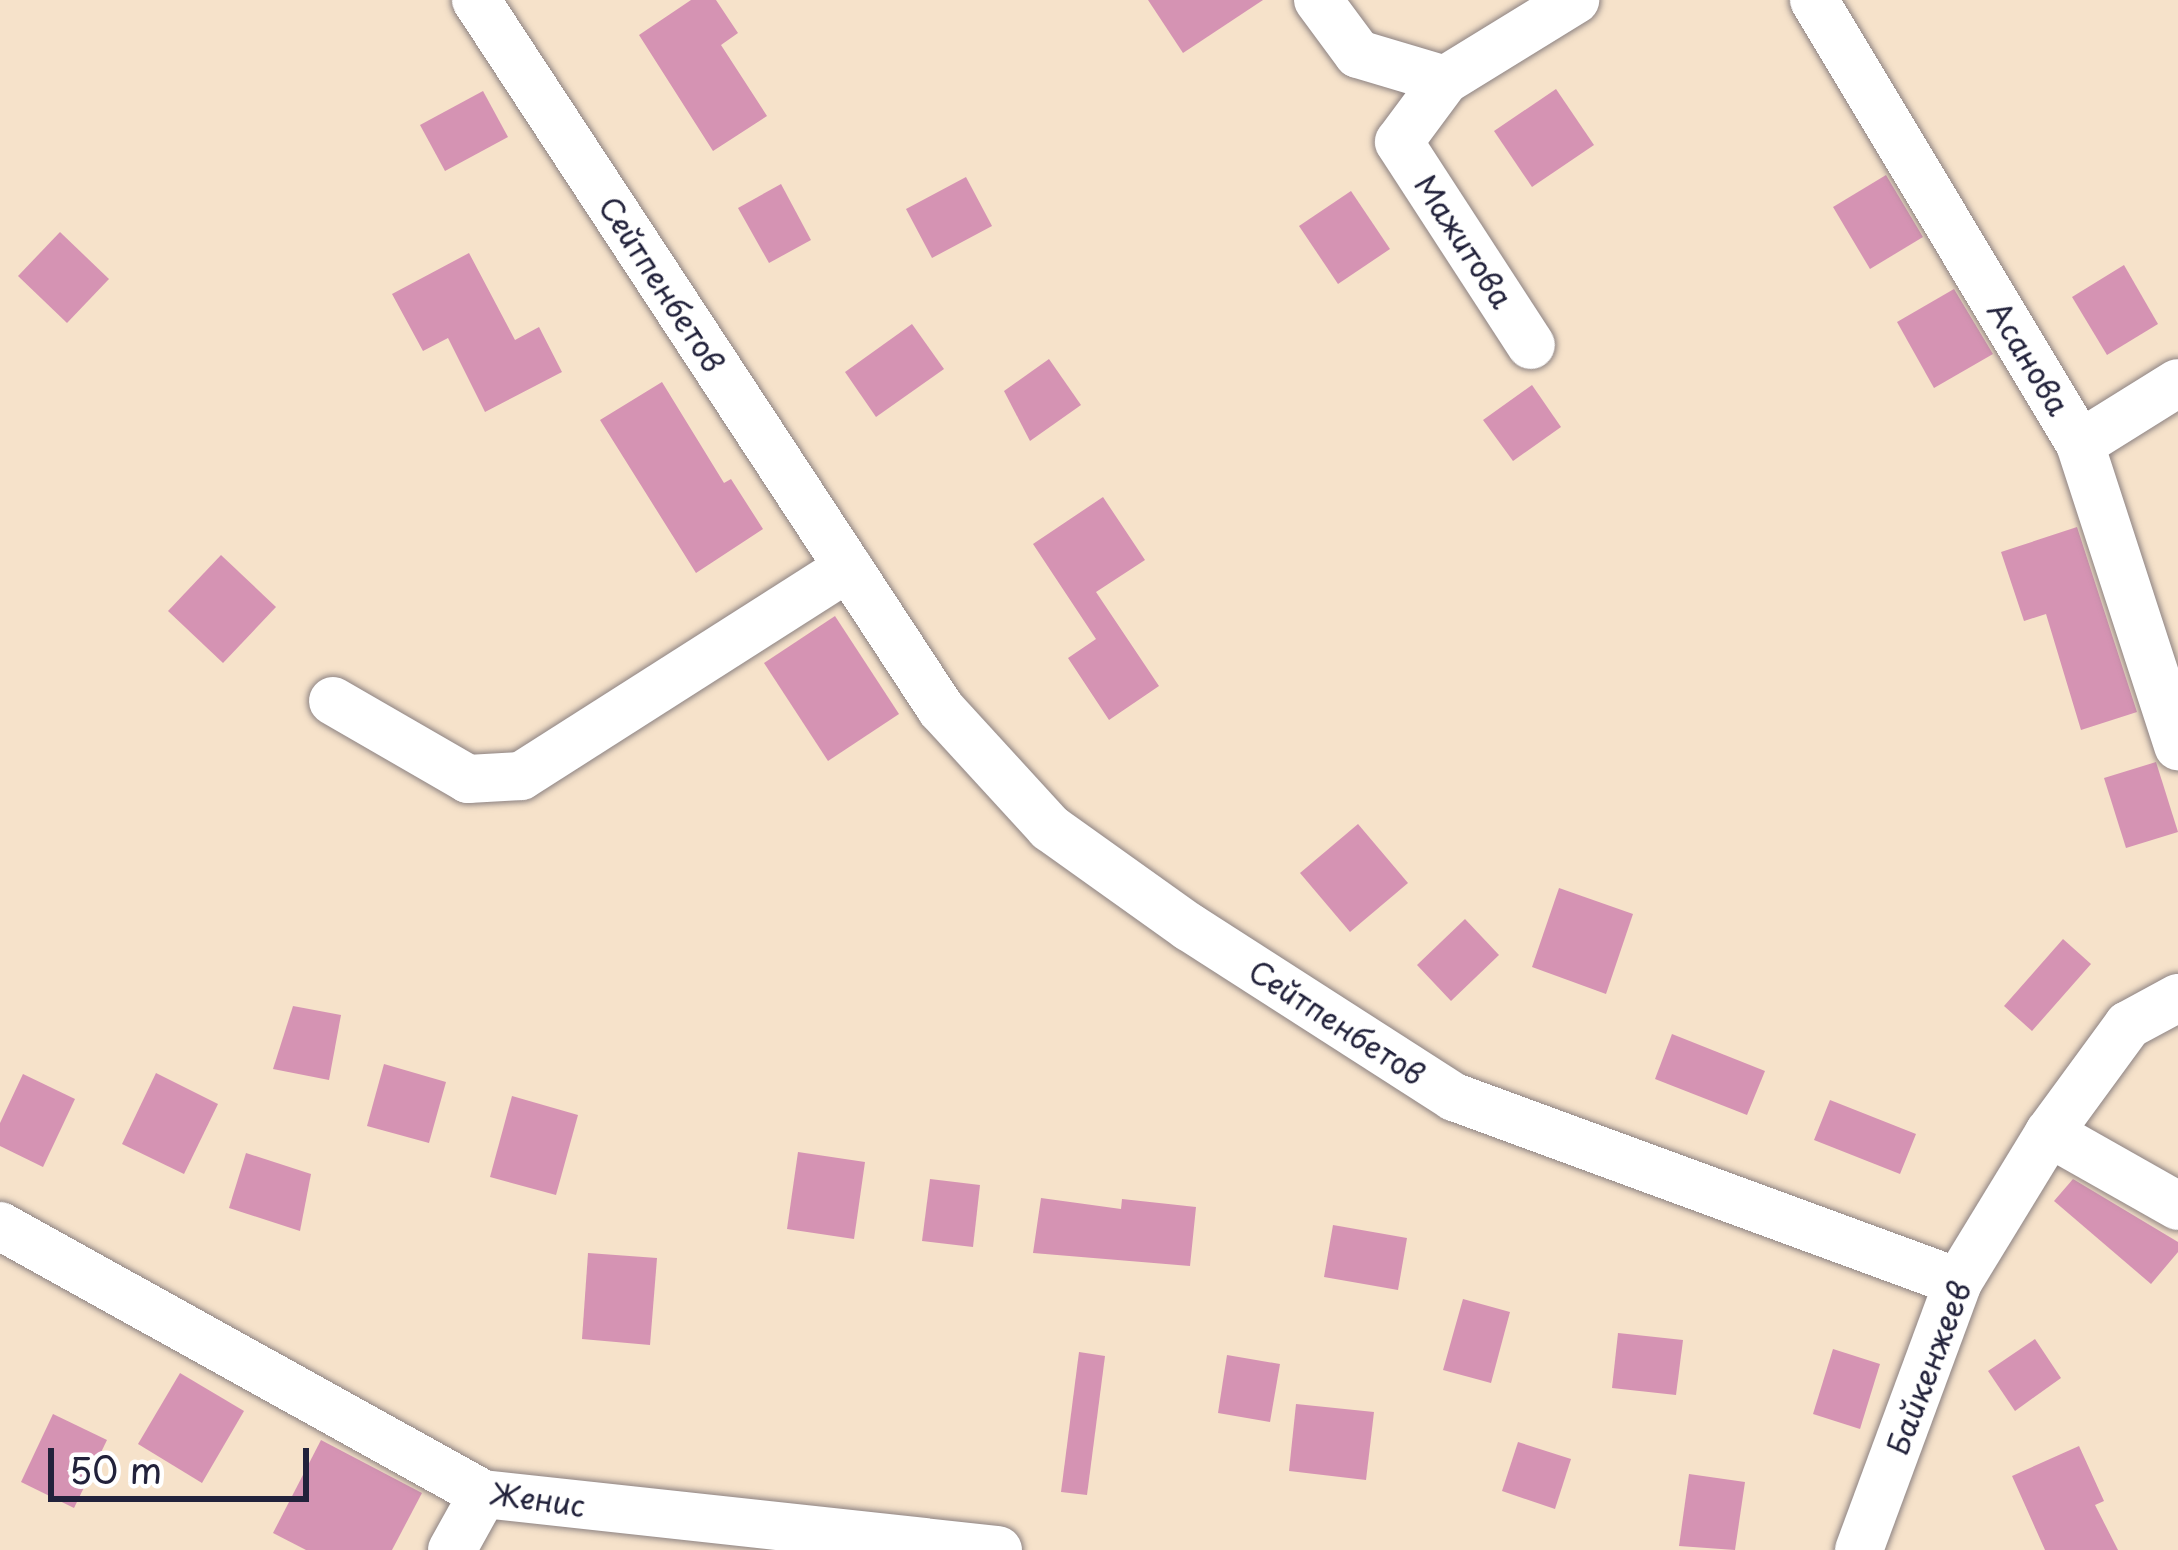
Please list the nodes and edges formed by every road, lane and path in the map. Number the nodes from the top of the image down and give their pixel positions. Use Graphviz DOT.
graph roads {
  1 [pos="476,0"];
  2 [pos="1318,0"];
  3 [pos="1576,0"];
  4 [pos="1814,0"];
  5 [pos="1445,80"];
  6 [pos="1532,345"];
  7 [pos="2178,383"];
  8 [pos="2080,444"];
  9 [pos="848,568"];
  10 [pos="333,701"];
  11 [pos="2178,746"];
  12 [pos="2178,998"];
  13 [pos="2050,1133"];
  14 [pos="2178,1205"];
  15 [pos="0,1226"];
  16 [pos="1958,1282"];
  17 [pos="483,1495"];
  18 [pos="452,1550"];
  19 [pos="998,1550"];
  20 [pos="1859,1550"];
  1 -- 9 [label="street, Сейтпенбетов"];
  2 -- 5 [label="street"];
  3 -- 5 [label="street, Мажитова"];
  4 -- 8 [label="street, Асанова"];
  5 -- 6 [label="street, Мажитова"];
  7 -- 8 [label="street"];
  8 -- 11 [label="street, Асанова"];
  9 -- 10 [label="street"];
  9 -- 16 [label="street, Сейтпенбетов"];
  12 -- 13 [label="street, Байкенжеев"];
  13 -- 14 [label="street"];
  13 -- 16 [label="street, Байкенжеев"];
  15 -- 17 [label="street, Женис"];
  16 -- 20 [label="street, Байкенжеев"];
  17 -- 18 [label="street"];
  17 -- 19 [label="street, Женис"];
}
